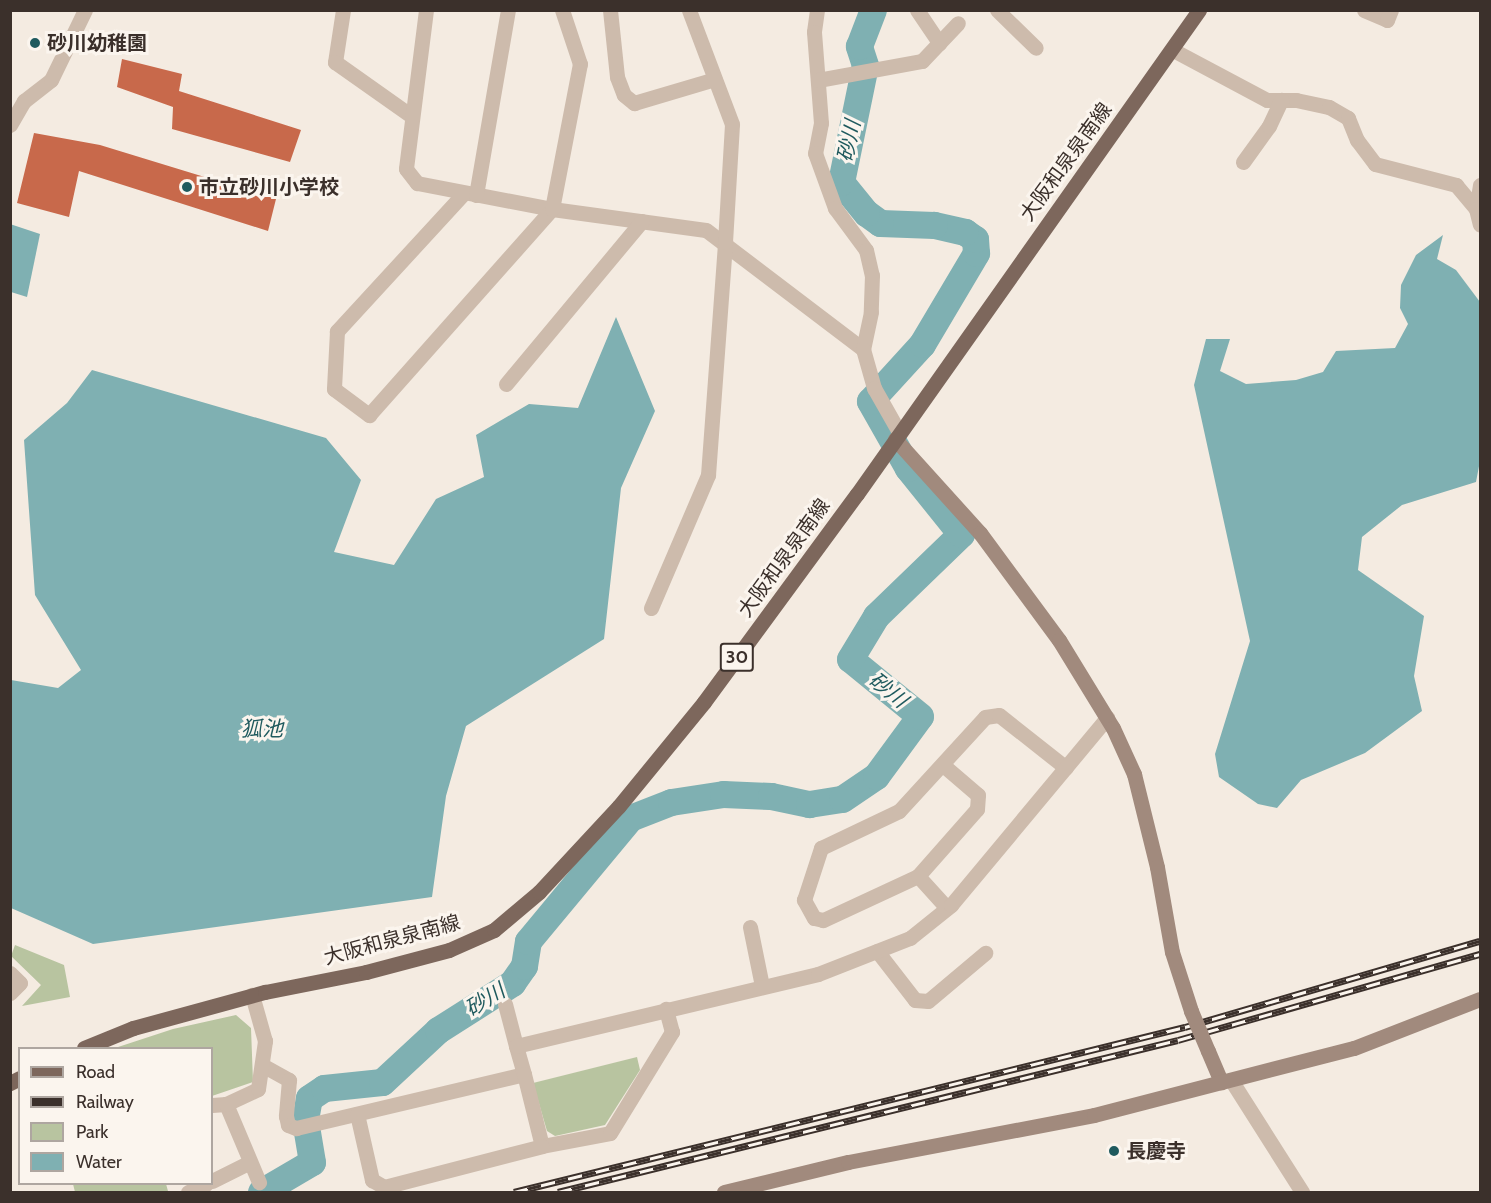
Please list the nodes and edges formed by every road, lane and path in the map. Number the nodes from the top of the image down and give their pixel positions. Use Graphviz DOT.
graph roads {
  1 [pos="85,10"];
  2 [pos="344,10"];
  3 [pos="426,10"];
  4 [pos="508,10"];
  5 [pos="562,10"];
  6 [pos="610,10"];
  7 [pos="689,10"];
  8 [pos="817,10"];
  9 [pos="917,10"];
  10 [pos="998,10"];
  11 [pos="1199,10"];
  12 [pos="1364,10"];
  13 [pos="1390,10"];
  14 [pos="958,23"];
  15 [pos="939,43"];
  16 [pos="1036,48"];
  17 [pos="1173,50"];
  18 [pos="715,79"];
  19 [pos="818,80"];
  20 [pos="1281,100"];
  21 [pos="410,115"];
  22 [pos="10,125"];
  23 [pos="1243,162"];
  24 [pos="1480,185"];
  25 [pos="470,194"];
  26 [pos="1476,208"];
  27 [pos="552,209"];
  28 [pos="642,221"];
  29 [pos="1480,225"];
  30 [pos="725,242"];
  31 [pos="863,349"];
  32 [pos="506,384"];
  33 [pos="897,435"];
  34 [pos="651,608"];
  35 [pos="1107,718"];
  36 [pos="943,765"];
  37 [pos="1066,768"];
  38 [pos="918,876"];
  39 [pos="946,908"];
  40 [pos="750,927"];
  41 [pos="877,951"];
  42 [pos="985,953"];
  43 [pos="10,973"];
  44 [pos="762,986"];
  45 [pos="10,993"];
  46 [pos="252,995"];
  47 [pos="1480,999"];
  48 [pos="505,1004"];
  49 [pos="666,1009"];
  50 [pos="516,1046"];
  51 [pos="86,1047"];
  52 [pos="262,1065"];
  53 [pos="524,1074"];
  54 [pos="1226,1081"];
  55 [pos="219,1105"];
  56 [pos="357,1114"];
  57 [pos="542,1146"];
  58 [pos="250,1162"];
  59 [pos="213,1180"];
  60 [pos="259,1182"];
  61 [pos="204,1185"];
  62 [pos="188,1192"];
  63 [pos="724,1192"];
  64 [pos="1302,1192"];
  1 -- 22 [label="street"];
  2 -- 21 [label="street"];
  3 -- 21 [label="street"];
  4 -- 25 [label="street"];
  5 -- 27 [label="street"];
  6 -- 18 [label="street"];
  7 -- 18 [label="street"];
  8 -- 19 [label="street"];
  9 -- 15 [label="street"];
  10 -- 16 [label="street"];
  11 -- 17 [label="main road, 大阪和泉泉南線 / 30"];
  12 -- 13 [label="street"];
  14 -- 15 [label="street"];
  15 -- 19 [label="street"];
  17 -- 20 [label="street"];
  17 -- 33 [label="main road, 大阪和泉泉南線 / 30"];
  18 -- 30 [label="street"];
  19 -- 31 [label="street"];
  20 -- 23 [label="street"];
  20 -- 26 [label="street"];
  21 -- 25 [label="street"];
  24 -- 26 [label="street"];
  25 -- 27 [label="street"];
  25 -- 27 [label="street"];
  26 -- 29 [label="street"];
  27 -- 28 [label="street"];
  28 -- 30 [label="street"];
  28 -- 32 [label="street"];
  30 -- 31 [label="street"];
  30 -- 34 [label="street"];
  31 -- 33 [label="street"];
  33 -- 35 [label="street"];
  33 -- 46 [label="main road, 大阪和泉泉南線 / 30"];
  35 -- 37 [label="street"];
  35 -- 54 [label="street, bridge"];
  36 -- 37 [label="street"];
  36 -- 38 [label="street"];
  36 -- 38 [label="street"];
  37 -- 39 [label="street"];
  38 -- 39 [label="street"];
  39 -- 41 [label="street"];
  40 -- 44 [label="street"];
  41 -- 42 [label="street"];
  41 -- 44 [label="street"];
  43 -- 45 [label="street"];
  44 -- 49 [label="street"];
  46 -- 51 [label="main road, 大阪和泉泉南線 / 30"];
  46 -- 52 [label="street"];
  47 -- 54 [label="street"];
  48 -- 50 [label="street"];
  49 -- 50 [label="street"];
  49 -- 57 [label="street"];
  50 -- 53 [label="street"];
  52 -- 55 [label="street"];
  52 -- 56 [label="street"];
  53 -- 56 [label="street"];
  53 -- 57 [label="street"];
  54 -- 63 [label="street"];
  54 -- 64 [label="street"];
  55 -- 58 [label="street"];
  56 -- 57 [label="street"];
  58 -- 59 [label="street"];
  58 -- 60 [label="street"];
  61 -- 62 [label="street"];
}
